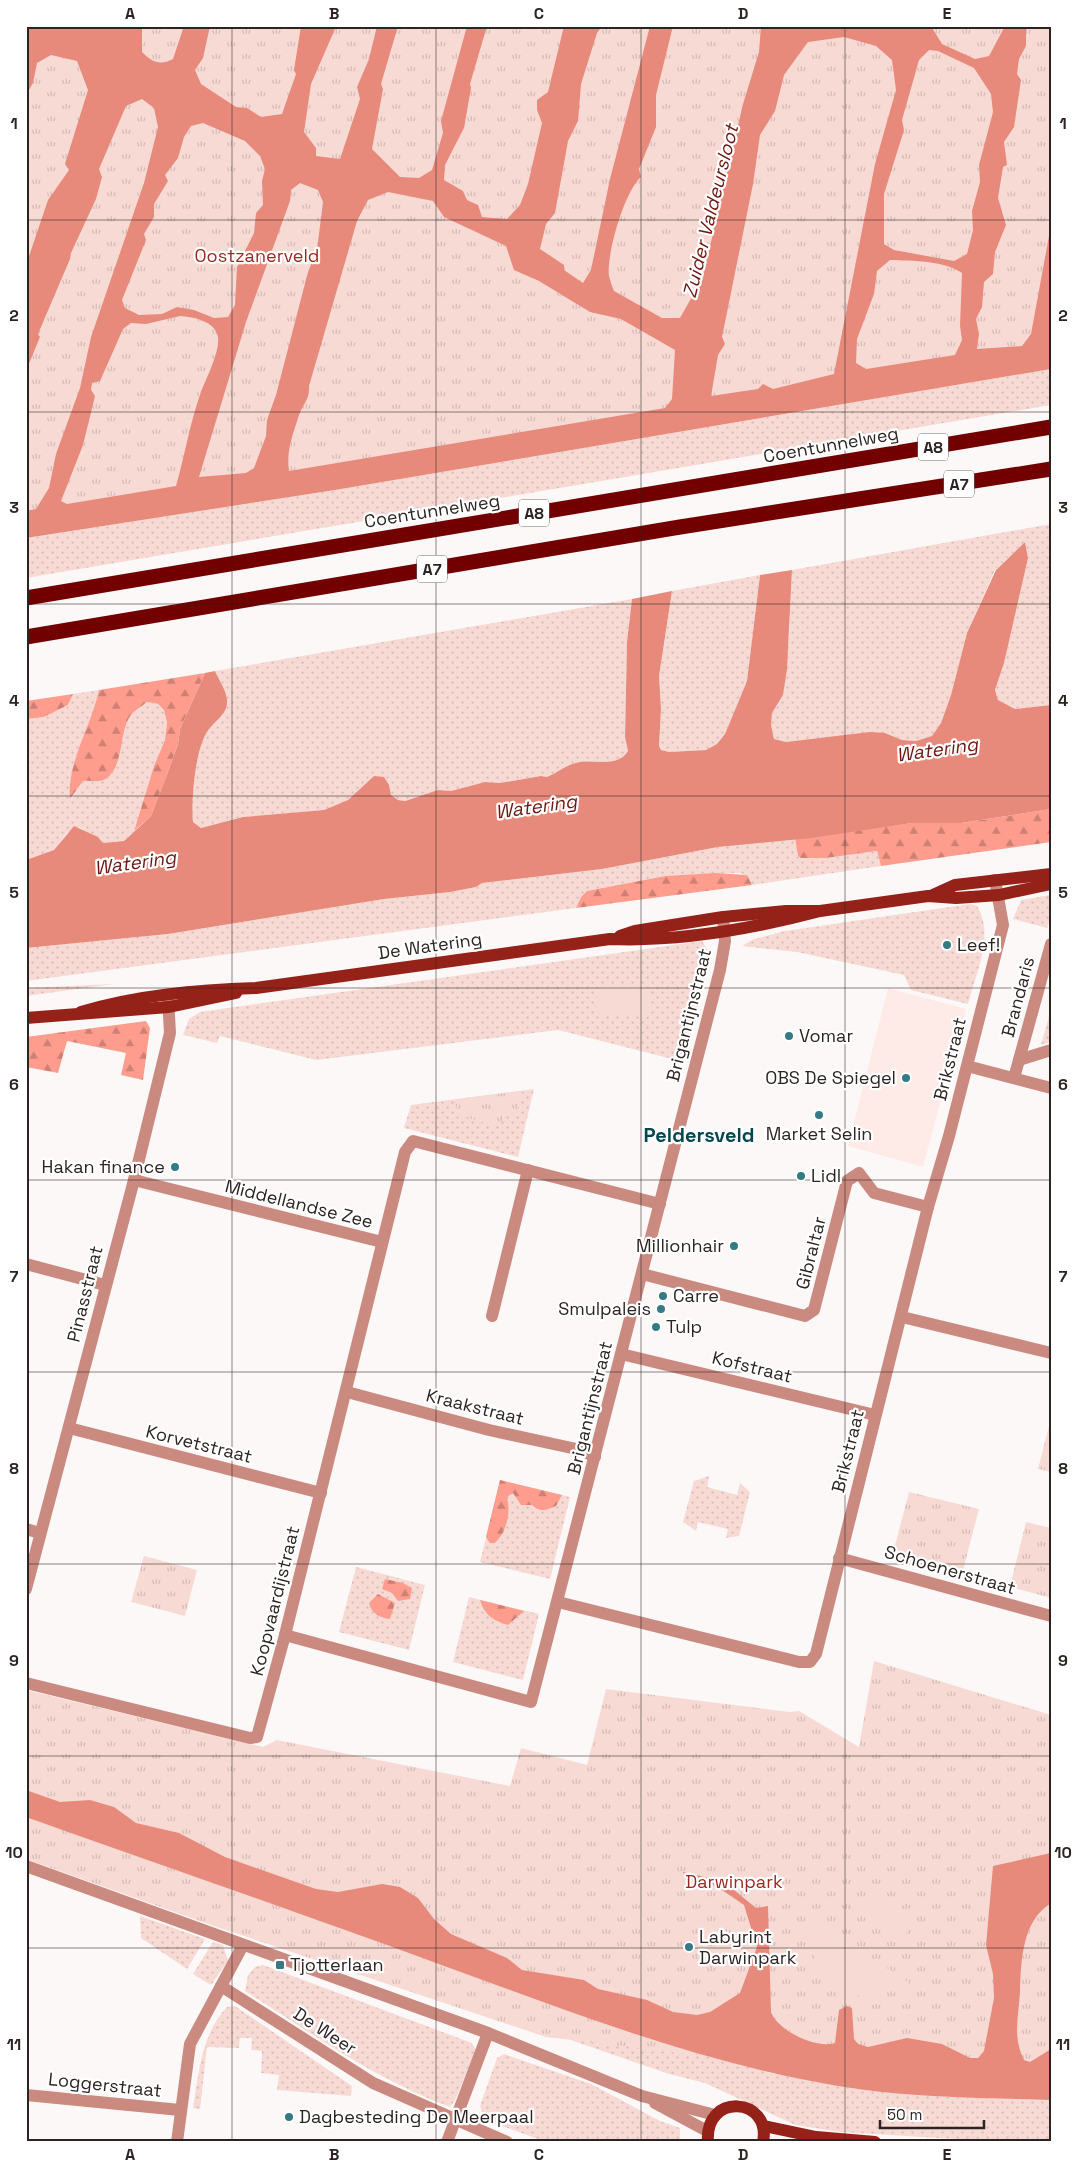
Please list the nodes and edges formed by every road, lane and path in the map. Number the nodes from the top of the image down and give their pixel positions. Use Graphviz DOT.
graph roads {
  1 [pos="1051,427"];
  2 [pos="1051,469"];
  3 [pos="26,598"];
  4 [pos="26,637"];
  5 [pos="1051,874"];
  6 [pos="995,880"];
  7 [pos="1051,884"];
  8 [pos="999,895"];
  9 [pos="928,896"];
  10 [pos="820,911"];
  11 [pos="723,917"];
  12 [pos="724,931"];
  13 [pos="610,939"];
  14 [pos="1051,944"];
  15 [pos="168,1001"];
  16 [pos="26,1018"];
  17 [pos="1051,1050"];
  18 [pos="1019,1060"];
  19 [pos="967,1066"];
  20 [pos="1014,1078"];
  21 [pos="1051,1088"];
  22 [pos="528,1170"];
  23 [pos="134,1180"];
  24 [pos="660,1204"];
  25 [pos="928,1207"];
  26 [pos="382,1242"];
  27 [pos="26,1264"];
  28 [pos="642,1274"];
  29 [pos="105,1285"];
  30 [pos="492,1316"];
  31 [pos="902,1316"];
  32 [pos="1051,1353"];
  33 [pos="621,1354"];
  34 [pos="346,1392"];
  35 [pos="875,1415"];
  36 [pos="70,1428"];
  37 [pos="595,1456"];
  38 [pos="321,1493"];
  39 [pos="26,1529"];
  40 [pos="40,1533"];
  41 [pos="840,1558"];
  42 [pos="26,1589"];
  43 [pos="558,1602"];
  44 [pos="1051,1616"];
  45 [pos="285,1635"];
  46 [pos="26,1683"];
  47 [pos="26,1866"];
  48 [pos="243,1945"];
  49 [pos="221,1986"];
  50 [pos="488,2033"];
  51 [pos="26,2095"];
  52 [pos="642,2096"];
  53 [pos="180,2110"];
  54 [pos="715,2115"];
  55 [pos="454,2119"];
  56 [pos="764,2126"];
  57 [pos="708,2136"];
  58 [pos="816,2137"];
  59 [pos="177,2142"];
  60 [pos="447,2142"];
  61 [pos="506,2142"];
  62 [pos="764,2142"];
  63 [pos="790,2142"];
  64 [pos="875,2142"];
  1 -- 3 [label="highway, Coentunnelweg / A8"];
  2 -- 4 [label="highway, A7"];
  5 -- 6 [label="main road, De Watering"];
  6 -- 8 [label="street, Brikstraat"];
  6 -- 9 [label="main road, De Watering"];
  7 -- 8 [label="main road, De Watering"];
  8 -- 9 [label="main road, De Watering"];
  8 -- 19 [label="street, Brikstraat"];
  9 -- 10 [label="main road, De Watering"];
  10 -- 11 [label="main road, De Watering"];
  10 -- 12 [label="main road, De Watering"];
  11 -- 12 [label="street"];
  11 -- 13 [label="main road, De Watering"];
  12 -- 13 [label="main road, De Watering"];
  12 -- 24 [label="street, Brigantijnstraat"];
  13 -- 15 [label="main road, De Watering"];
  14 -- 18 [label="street, Brandaris"];
  15 -- 16 [label="main road, De Watering"];
  15 -- 23 [label="street, Pinasstraat"];
  17 -- 18 [label="street, Brandaris"];
  18 -- 20 [label="street, Brandaris"];
  19 -- 20 [label="street"];
  19 -- 25 [label="street, Brikstraat"];
  20 -- 21 [label="street"];
  22 -- 24 [label="street, Middellandse Zee"];
  22 -- 26 [label="street, Middellandse Zee"];
  22 -- 30 [label="street"];
  23 -- 26 [label="street, Middellandse Zee"];
  23 -- 29 [label="street, Pinasstraat"];
  24 -- 28 [label="street, Brigantijnstraat"];
  25 -- 28 [label="street, Gibraltar"];
  25 -- 31 [label="street, Brikstraat"];
  26 -- 34 [label="street, Koopvaardijstraat"];
  27 -- 29 [label="street"];
  28 -- 33 [label="street, Brigantijnstraat"];
  29 -- 36 [label="street, Pinasstraat"];
  31 -- 32 [label="street"];
  31 -- 35 [label="street, Brikstraat"];
  33 -- 35 [label="street, Kofstraat"];
  33 -- 37 [label="street, Brigantijnstraat"];
  34 -- 37 [label="street, Kraakstraat"];
  34 -- 38 [label="street, Koopvaardijstraat"];
  35 -- 41 [label="street, Brikstraat"];
  36 -- 38 [label="street, Korvetstraat"];
  36 -- 40 [label="street, Pinasstraat"];
  37 -- 43 [label="street, Brigantijnstraat"];
  38 -- 45 [label="street, Koopvaardijstraat"];
  39 -- 40 [label="street"];
  40 -- 42 [label="street, Pinasstraat"];
  41 -- 43 [label="street, Brikstraat"];
  41 -- 44 [label="street, Schoenerstraat"];
  43 -- 45 [label="street"];
  45 -- 46 [label="street, Koopvaardijstraat"];
  47 -- 48 [label="street"];
  48 -- 49 [label="street"];
  48 -- 50 [label="street"];
  49 -- 53 [label="street"];
  49 -- 55 [label="street, De Weer"];
  50 -- 52 [label="street"];
  50 -- 55 [label="street"];
  51 -- 53 [label="street, Loggerstraat"];
  52 -- 54 [label="street"];
  52 -- 57 [label="street"];
  53 -- 59 [label="street"];
  54 -- 56 [label="main road"];
  54 -- 57 [label="main road"];
  55 -- 60 [label="street"];
  55 -- 61 [label="street, De Weer"];
  56 -- 58 [label="main road"];
  56 -- 62 [label="main road"];
  58 -- 63 [label="main road"];
  58 -- 64 [label="main road"];
}
